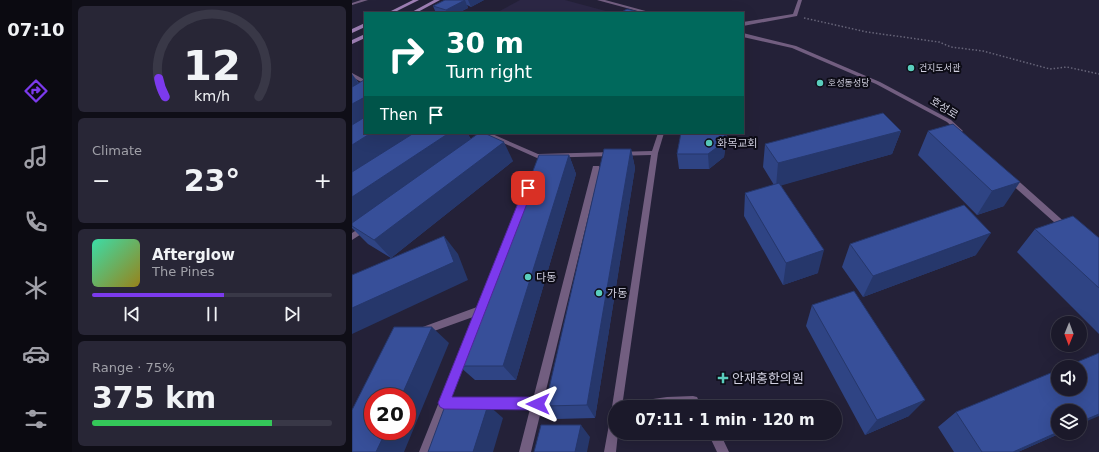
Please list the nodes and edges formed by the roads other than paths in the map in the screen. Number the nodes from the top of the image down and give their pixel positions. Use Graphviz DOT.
graph roads {
  1 [pos="366,0"];
  2 [pos="417,0"];
  3 [pos="438,0"];
  4 [pos="599,0"];
  5 [pos="800,0"];
  6 [pos="352,4"];
  7 [pos="391,12"];
  8 [pos="414,12"];
  9 [pos="647,12"];
  10 [pos="744,24"];
  11 [pos="364,25"];
  12 [pos="352,31"];
  13 [pos="744,35"];
  14 [pos="364,36"];
  15 [pos="352,42"];
  16 [pos="352,75"];
  17 [pos="364,81"];
  18 [pos="486,134"];
  19 [pos="661,134"];
  20 [pos="966,136"];
  21 [pos="655,153"];
  22 [pos="596,168"];
  23 [pos="1005,173"];
  24 [pos="371,223"];
  25 [pos="1069,230"];
  26 [pos="352,237"];
  27 [pos="497,267"];
  28 [pos="480,310"];
  29 [pos="415,334"];
  30 [pos="618,400"];
  31 [pos="444,403"];
  32 [pos="538,404"];
  33 [pos="612,440"];
  34 [pos="717,440"];
  35 [pos="425,452"];
  36 [pos="525,452"];
  37 [pos="610,452"];
  38 [pos="723,452"];
  1 -- 6 [label="street"];
  2 -- 7 [label="street"];
  3 -- 8 [label="street"];
  4 -- 9 [label="street"];
  5 -- 10 [label="street"];
  11 -- 12 [label="street"];
  13 -- 20 [label="street, 호성로"];
  14 -- 15 [label="street"];
  16 -- 17 [label="street"];
  18 -- 21 [label="street"];
  19 -- 21 [label="street"];
  21 -- 30 [label="street"];
  22 -- 32 [label="street"];
  23 -- 25 [label="street"];
  24 -- 26 [label="street"];
  27 -- 28 [label="street"];
  28 -- 29 [label="street"];
  28 -- 31 [label="street"];
  31 -- 32 [label="street"];
  31 -- 35 [label="street"];
  32 -- 36 [label="street"];
  33 -- 37 [label="street"];
  34 -- 38 [label="street"];
}
